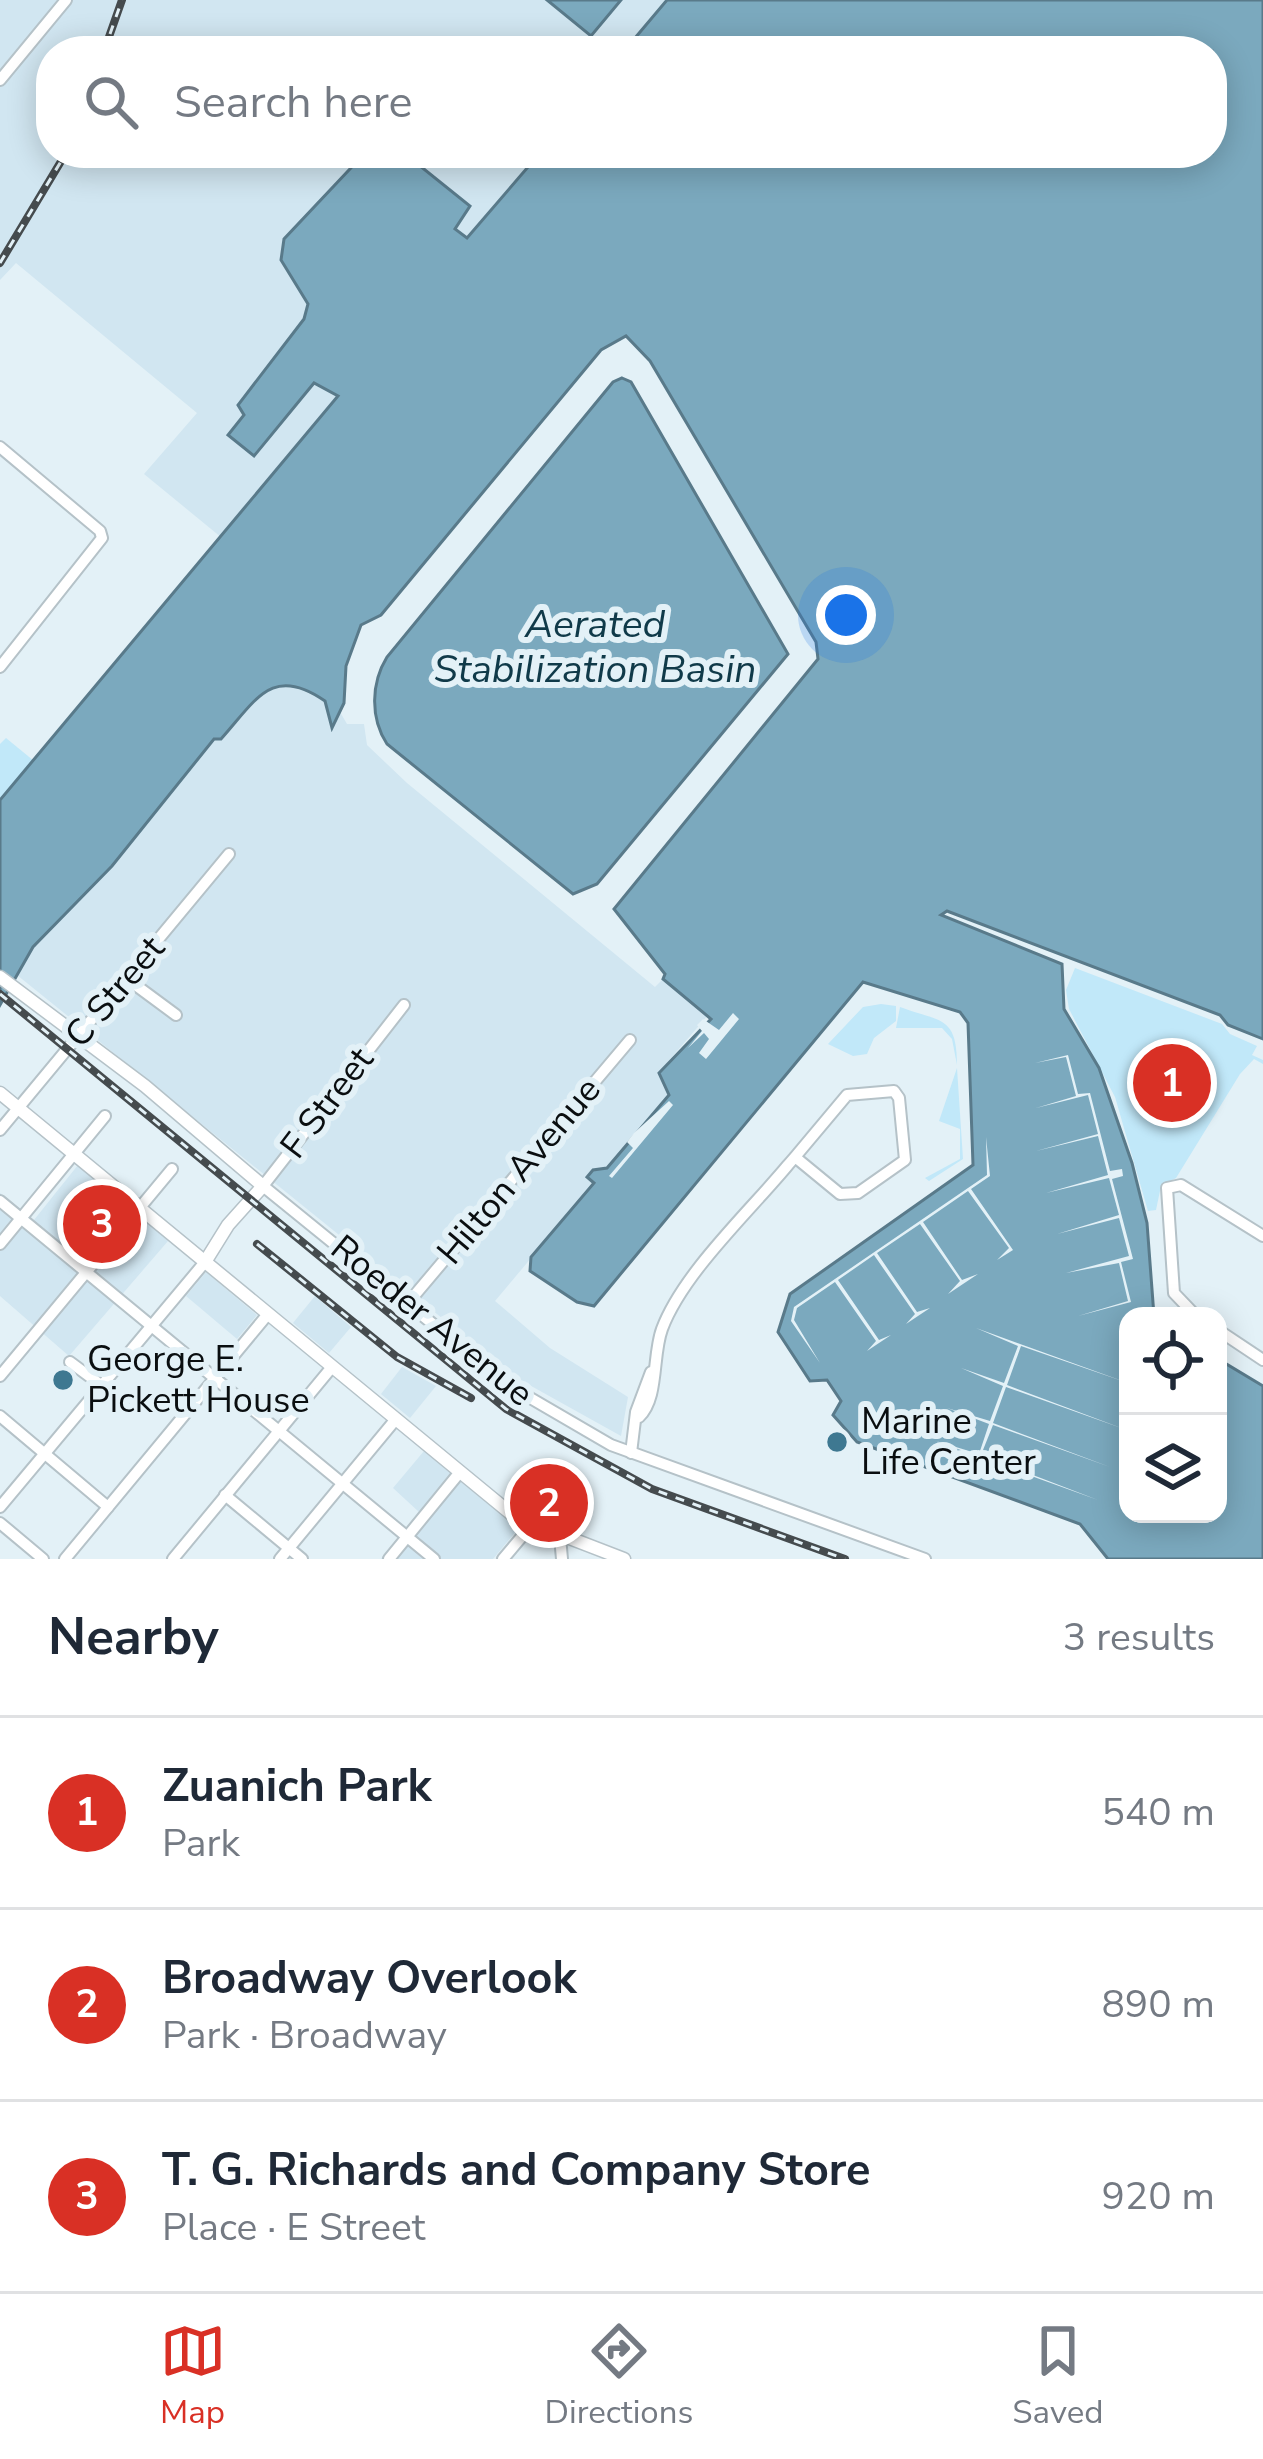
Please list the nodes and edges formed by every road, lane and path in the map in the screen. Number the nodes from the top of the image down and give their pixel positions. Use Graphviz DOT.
graph roads {
  1 [pos="66,0"];
  2 [pos="36,36"];
  3 [pos="36,36"];
  4 [pos="0,80"];
  5 [pos="0,447"];
  6 [pos="0,667"];
  7 [pos="229,854"];
  8 [pos="0,977"];
  9 [pos="126,978"];
  10 [pos="404,1006"];
  11 [pos="176,1015"];
  12 [pos="79,1035"];
  13 [pos="630,1040"];
  14 [pos="0,1094"];
  15 [pos="18,1108"];
  16 [pos="105,1117"];
  17 [pos="0,1130"];
  18 [pos="74,1154"];
  19 [pos="795,1157"];
  20 [pos="172,1169"];
  21 [pos="263,1186"];
  22 [pos="0,1201"];
  23 [pos="140,1208"];
  24 [pos="21,1218"];
  25 [pos="1263,1236"];
  26 [pos="0,1244"];
  27 [pos="205,1262"];
  28 [pos="86,1272"];
  29 [pos="408,1303"];
  30 [pos="1186,1307"];
  31 [pos="268,1314"];
  32 [pos="150,1325"];
  33 [pos="1227,1336"];
  34 [pos="1263,1360"];
  35 [pos="70,1361"];
  36 [pos="332,1367"];
  37 [pos="0,1376"];
  38 [pos="215,1378"];
  39 [pos="100,1386"];
  40 [pos="124,1408"];
  41 [pos="0,1416"];
  42 [pos="396,1419"];
  43 [pos="279,1431"];
  44 [pos="45,1453"];
  45 [pos="632,1453"];
  46 [pos="460,1472"];
  47 [pos="342,1484"];
  48 [pos="561,1490"];
  49 [pos="226,1495"];
  50 [pos="0,1507"];
  51 [pos="108,1507"];
  52 [pos="0,1523"];
  53 [pos="529,1527"];
  54 [pos="407,1537"];
  55 [pos="560,1537"];
  56 [pos="289,1548"];
  57 [pos="43,1559"];
  58 [pos="65,1559"];
  59 [pos="173,1559"];
  60 [pos="280,1559"];
  61 [pos="302,1559"];
  62 [pos="389,1559"];
  63 [pos="434,1559"];
  64 [pos="503,1559"];
  65 [pos="562,1559"];
  66 [pos="624,1559"];
  67 [pos="925,1559"];
  1 -- 2 [label="street"];
  3 -- 4 [label="street"];
  5 -- 6 [label="street"];
  7 -- 9 [label="street, C Street"];
  8 -- 12 [label="main road, Roeder Avenue"];
  9 -- 11 [label="street"];
  9 -- 12 [label="street, C Street"];
  10 -- 21 [label="street, F Street"];
  12 -- 15 [label="street, C Street"];
  12 -- 21 [label="main road, Roeder Avenue"];
  13 -- 29 [label="street, Hilton Avenue"];
  14 -- 15 [label="main road"];
  15 -- 17 [label="street, C Street"];
  15 -- 18 [label="main road"];
  16 -- 18 [label="street"];
  18 -- 23 [label="main road"];
  18 -- 24 [label="street"];
  19 -- 19 [label="street"];
  19 -- 45 [label="street"];
  20 -- 23 [label="street"];
  21 -- 27 [label="main road, F Street"];
  21 -- 29 [label="street, Roeder Avenue"];
  22 -- 24 [label="street"];
  23 -- 27 [label="main road"];
  23 -- 28 [label="street"];
  24 -- 26 [label="street"];
  24 -- 28 [label="street"];
  25 -- 30 [label="street"];
  27 -- 31 [label="main road"];
  27 -- 32 [label="street, F Street"];
  28 -- 32 [label="street"];
  28 -- 37 [label="street"];
  29 -- 45 [label="street, Roeder Avenue"];
  31 -- 36 [label="main road"];
  31 -- 38 [label="street"];
  32 -- 38 [label="street"];
  32 -- 39 [label="street, F Street"];
  33 -- 34 [label="street"];
  35 -- 39 [label="street"];
  36 -- 42 [label="main road"];
  36 -- 43 [label="street"];
  38 -- 43 [label="street"];
  38 -- 51 [label="street"];
  39 -- 40 [label="street"];
  39 -- 44 [label="street, F Street"];
  41 -- 44 [label="street"];
  42 -- 46 [label="main road"];
  42 -- 47 [label="street"];
  43 -- 47 [label="street"];
  43 -- 49 [label="street"];
  44 -- 50 [label="street, F Street"];
  44 -- 51 [label="street"];
  45 -- 67 [label="street, Roeder Avenue"];
  46 -- 53 [label="main road"];
  46 -- 54 [label="street"];
  47 -- 54 [label="street"];
  47 -- 56 [label="street"];
  48 -- 53 [label="street"];
  49 -- 56 [label="street"];
  49 -- 59 [label="street"];
  51 -- 58 [label="street"];
  52 -- 57 [label="street"];
  53 -- 55 [label="main road"];
  53 -- 64 [label="street"];
  54 -- 62 [label="street"];
  54 -- 63 [label="street"];
  55 -- 65 [label="street"];
  55 -- 66 [label="main road"];
  56 -- 60 [label="street"];
  56 -- 61 [label="street"];
}
